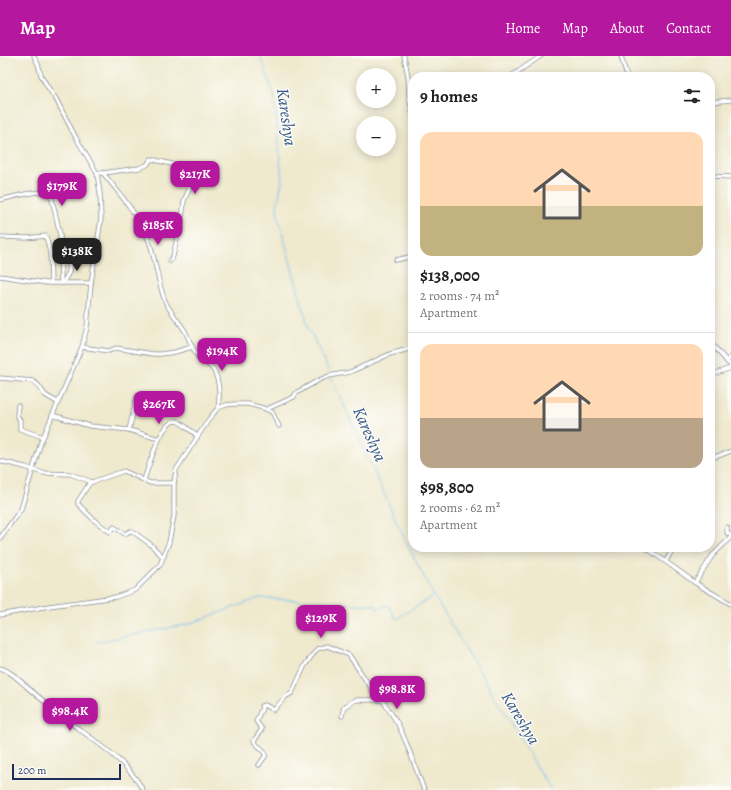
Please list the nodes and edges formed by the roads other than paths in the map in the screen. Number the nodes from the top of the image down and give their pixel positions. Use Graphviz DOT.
graph roads {
  1 [pos="34,56"];
  2 [pos="404,56"];
  3 [pos="541,56"];
  4 [pos="621,56"];
  5 [pos="517,72"];
  6 [pos="626,72"];
  7 [pos="408,76"];
  8 [pos="731,100"];
  9 [pos="715,102"];
  10 [pos="97,173"];
  11 [pos="104,173"];
  12 [pos="715,176"];
  13 [pos="731,177"];
  14 [pos="0,200"];
  15 [pos="0,237"];
  16 [pos="408,257"];
  17 [pos="68,260"];
  18 [pos="396,260"];
  19 [pos="170,261"];
  20 [pos="0,276"];
  21 [pos="51,283"];
  22 [pos="62,283"];
  23 [pos="91,283"];
  24 [pos="82,347"];
  25 [pos="192,347"];
  26 [pos="715,348"];
  27 [pos="408,349"];
  28 [pos="731,356"];
  29 [pos="727,362"];
  30 [pos="731,367"];
  31 [pos="715,373"];
  32 [pos="0,378"];
  33 [pos="175,400"];
  34 [pos="58,402"];
  35 [pos="18,405"];
  36 [pos="218,408"];
  37 [pos="267,409"];
  38 [pos="52,415"];
  39 [pos="279,426"];
  40 [pos="129,430"];
  41 [pos="43,437"];
  42 [pos="197,437"];
  43 [pos="159,439"];
  44 [pos="731,451"];
  45 [pos="715,456"];
  46 [pos="1,462"];
  47 [pos="32,469"];
  48 [pos="144,480"];
  49 [pos="92,482"];
  50 [pos="174,483"];
  51 [pos="727,527"];
  52 [pos="0,538"];
  53 [pos="652,552"];
  54 [pos="671,552"];
  55 [pos="164,556"];
  56 [pos="666,561"];
  57 [pos="695,583"];
  58 [pos="731,604"];
  59 [pos="0,615"];
  60 [pos="0,668"];
  61 [pos="381,700"];
  62 [pos="342,716"];
  63 [pos="259,764"];
  64 [pos="143,790"];
  65 [pos="424,790"];
  1 -- 10 [label="street"];
  2 -- 7 [label="street"];
  3 -- 5 [label="street"];
  4 -- 6 [label="street"];
  8 -- 9 [label="street"];
  10 -- 11 [label="street"];
  10 -- 23 [label="street"];
  11 -- 19 [label="street"];
  11 -- 25 [label="street"];
  12 -- 13 [label="street"];
  14 -- 22 [label="street"];
  15 -- 21 [label="street"];
  16 -- 18 [label="street"];
  17 -- 22 [label="street"];
  20 -- 21 [label="street"];
  21 -- 22 [label="street"];
  22 -- 23 [label="street"];
  23 -- 24 [label="street"];
  24 -- 25 [label="street"];
  24 -- 34 [label="street"];
  25 -- 36 [label="street"];
  26 -- 29 [label="street"];
  27 -- 37 [label="street"];
  28 -- 29 [label="street"];
  29 -- 30 [label="street"];
  30 -- 31 [label="street"];
  32 -- 34 [label="street"];
  33 -- 40 [label="street"];
  34 -- 38 [label="street"];
  35 -- 41 [label="street"];
  36 -- 37 [label="street"];
  36 -- 42 [label="street"];
  37 -- 39 [label="street"];
  38 -- 40 [label="street"];
  38 -- 41 [label="street"];
  40 -- 43 [label="street"];
  41 -- 47 [label="street"];
  42 -- 43 [label="street"];
  42 -- 50 [label="street"];
  43 -- 48 [label="street"];
  44 -- 45 [label="street"];
  46 -- 47 [label="street"];
  47 -- 49 [label="street"];
  47 -- 52 [label="street"];
  48 -- 49 [label="street"];
  48 -- 50 [label="street"];
  49 -- 55 [label="street"];
  50 -- 55 [label="street"];
  51 -- 57 [label="street"];
  53 -- 56 [label="street"];
  54 -- 56 [label="street"];
  55 -- 59 [label="street"];
  56 -- 57 [label="street"];
  57 -- 58 [label="street"];
  60 -- 64 [label="street"];
  61 -- 62 [label="street"];
  61 -- 63 [label="street"];
  61 -- 65 [label="street"];
}
